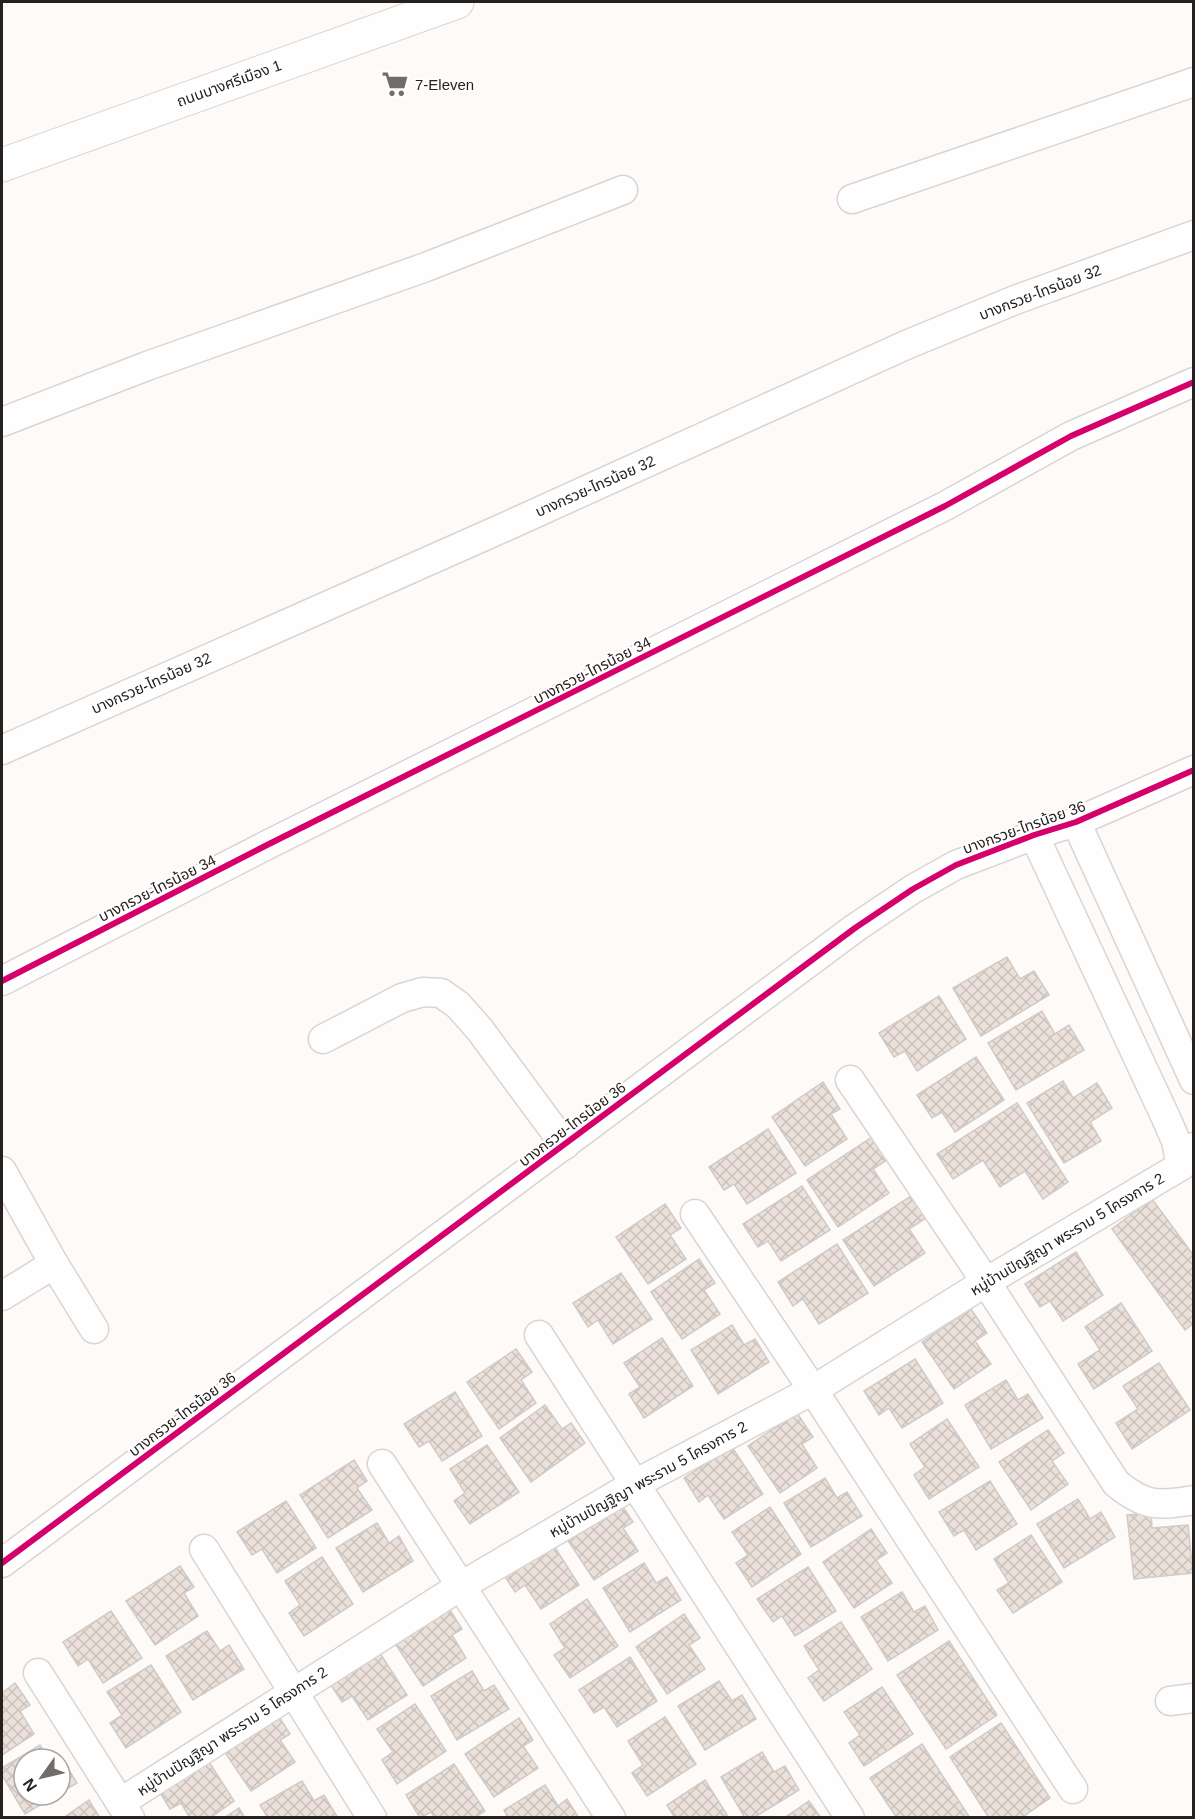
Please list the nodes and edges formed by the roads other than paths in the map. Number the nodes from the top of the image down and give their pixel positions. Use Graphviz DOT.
graph roads {
  1 [pos="457,2"];
  2 [pos="1194,82"];
  3 [pos="2,165"];
  4 [pos="623,190"];
  5 [pos="852,199"];
  6 [pos="1194,235"];
  7 [pos="1194,382"];
  8 [pos="2,422"];
  9 [pos="2,750"];
  10 [pos="1194,770"];
  11 [pos="1076,822"];
  12 [pos="1034,835"];
  13 [pos="2,981"];
  14 [pos="323,1039"];
  15 [pos="850,1080"];
  16 [pos="1194,1080"];
  17 [pos="565,1145"];
  18 [pos="1187,1157"];
  19 [pos="2,1171"];
  20 [pos="695,1214"];
  21 [pos="54,1264"];
  22 [pos="986,1282"];
  23 [pos="2,1296"];
  24 [pos="94,1329"];
  25 [pos="539,1335"];
  26 [pos="813,1390"];
  27 [pos="382,1464"];
  28 [pos="636,1484"];
  29 [pos="1194,1500"];
  30 [pos="204,1549"];
  31 [pos="2,1563"];
  32 [pos="461,1586"];
  33 [pos="38,1673"];
  34 [pos="294,1690"];
  35 [pos="1073,1789"];
  36 [pos="126,1810"];
  37 [pos="372,1818"];
  38 [pos="611,1818"];
  39 [pos="850,1818"];
  1 -- 3 [label="street, ถนนบางศรีเมือง 1"];
  2 -- 5 [label="street"];
  4 -- 8 [label="street"];
  6 -- 9 [label="street, บางกรวย-ไทรน้อย 32"];
  7 -- 13 [label="street, บางกรวย-ไทรน้อย 34"];
  10 -- 11 [label="street, บางกรวย-ไทรน้อย 36"];
  11 -- 12 [label="street, บางกรวย-ไทรน้อย 36"];
  11 -- 16 [label="street"];
  12 -- 17 [label="street, บางกรวย-ไทรน้อย 36"];
  12 -- 18 [label="street"];
  14 -- 17 [label="street"];
  15 -- 22 [label="street"];
  17 -- 31 [label="street, บางกรวย-ไทรน้อย 36"];
  18 -- 22 [label="street, หมู่บ้านปัญฐิญา พระราม 5 โครงการ 2"];
  19 -- 21 [label="street"];
  20 -- 26 [label="street"];
  21 -- 23 [label="street"];
  21 -- 24 [label="street"];
  22 -- 26 [label="street, หมู่บ้านปัญฐิญา พระราม 5 โครงการ 2"];
  22 -- 29 [label="street"];
  25 -- 28 [label="street"];
  26 -- 28 [label="street, หมู่บ้านปัญฐิญา พระราม 5 โครงการ 2"];
  26 -- 35 [label="street"];
  27 -- 32 [label="street"];
  28 -- 32 [label="street, หมู่บ้านปัญฐิญา พระราม 5 โครงการ 2"];
  28 -- 39 [label="street"];
  30 -- 34 [label="street"];
  32 -- 34 [label="street, หมู่บ้านปัญฐิญา พระราม 5 โครงการ 2"];
  32 -- 38 [label="street"];
  33 -- 36 [label="street"];
  34 -- 36 [label="street, หมู่บ้านปัญฐิญา พระราม 5 โครงการ 2"];
  34 -- 37 [label="street"];
}
